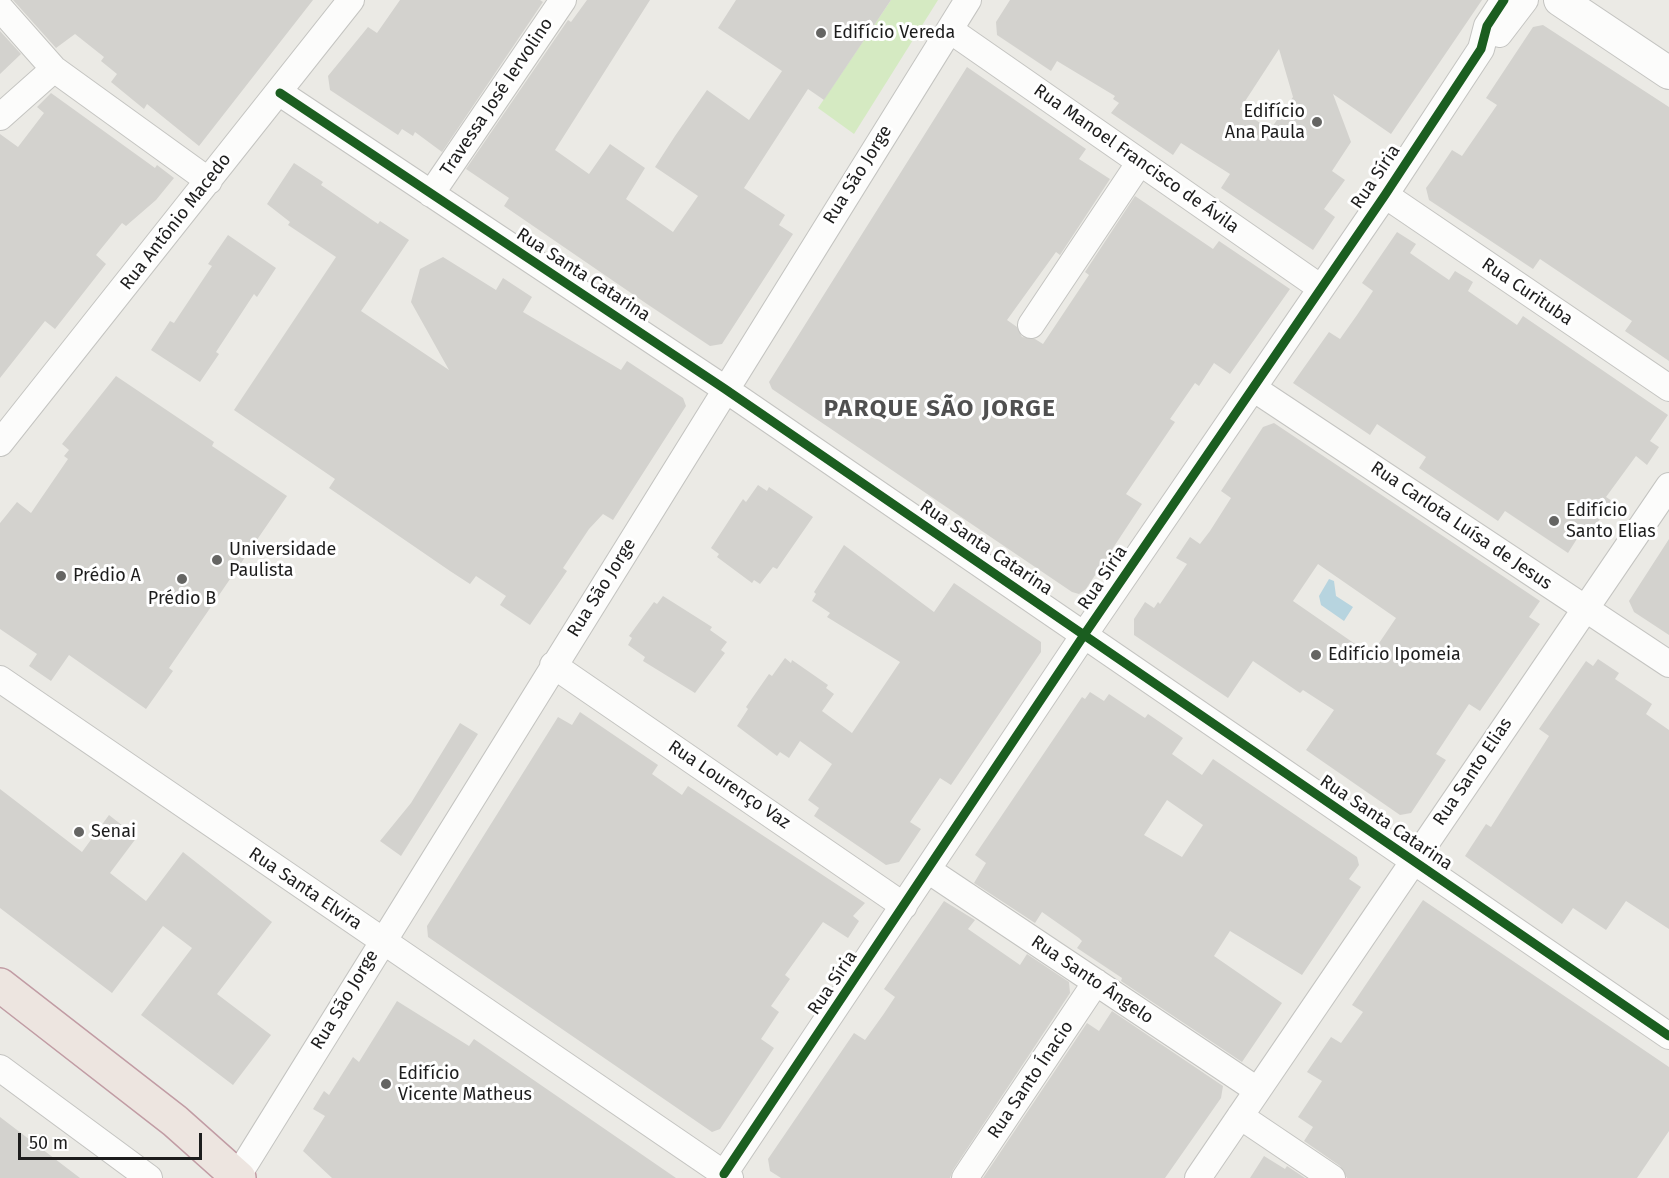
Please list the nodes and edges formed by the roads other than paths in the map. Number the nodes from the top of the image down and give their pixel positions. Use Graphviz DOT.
graph roads {
  1 [pos="351,0"];
  2 [pos="563,0"];
  3 [pos="968,0"];
  4 [pos="1504,0"];
  5 [pos="1525,0"];
  6 [pos="1560,0"];
  7 [pos="0,8"];
  8 [pos="950,30"];
  9 [pos="1480,49"];
  10 [pos="54,69"];
  11 [pos="1669,73"];
  12 [pos="280,93"];
  13 [pos="0,117"];
  14 [pos="1140,162"];
  15 [pos="209,181"];
  16 [pos="431,194"];
  17 [pos="1385,195"];
  18 [pos="1322,288"];
  19 [pos="1031,325"];
  20 [pos="1253,388"];
  21 [pos="1669,388"];
  22 [pos="725,389"];
  23 [pos="0,443"];
  24 [pos="1669,486"];
  25 [pos="1585,609"];
  26 [pos="1084,635"];
  27 [pos="1669,664"];
  28 [pos="553,665"];
  29 [pos="0,680"];
  30 [pos="1412,860"];
  31 [pos="928,870"];
  32 [pos="904,906"];
  33 [pos="381,941"];
  34 [pos="1096,982"];
  35 [pos="0,985"];
  36 [pos="1669,1036"];
  37 [pos="0,1068"];
  38 [pos="1257,1090"];
  39 [pos="1240,1116"];
  40 [pos="727,1176"];
  41 [pos="238,1177"];
  42 [pos="149,1178"];
  43 [pos="965,1178"];
  44 [pos="1198,1178"];
  45 [pos="1332,1178"];
  1 -- 12 [label="street, Rua Antônio Macedo"];
  2 -- 16 [label="street, Travessa José Iervolino"];
  3 -- 8 [label="street, Rua São Jorge"];
  4 -- 9 [label="street, Rua Síria"];
  5 -- 9 [label="street, Rua Síria"];
  6 -- 11 [label="street"];
  7 -- 10 [label="street"];
  8 -- 14 [label="street, Rua Manoel Francisco de Ávila"];
  8 -- 22 [label="street, Rua São Jorge"];
  9 -- 17 [label="street, Rua Síria"];
  10 -- 13 [label="street"];
  10 -- 15 [label="street"];
  12 -- 15 [label="street, Rua Antônio Macedo"];
  12 -- 16 [label="street, Rua Santa Catarina"];
  14 -- 18 [label="street, Rua Manoel Francisco de Ávila"];
  14 -- 19 [label="street"];
  15 -- 23 [label="street, Rua Antônio Macedo"];
  16 -- 22 [label="street, Rua Santa Catarina"];
  17 -- 18 [label="street, Rua Síria"];
  17 -- 21 [label="street, Rua Curituba"];
  18 -- 20 [label="street, Rua Síria"];
  20 -- 25 [label="street, Rua Carlota Luísa de Jesus"];
  20 -- 26 [label="street, Rua Síria"];
  22 -- 26 [label="street, Rua Santa Catarina"];
  22 -- 28 [label="street, Rua São Jorge"];
  24 -- 25 [label="street, Rua Santo Elias"];
  25 -- 27 [label="street, Rua Carlota Luísa de Jesus"];
  25 -- 30 [label="street, Rua Santo Elias"];
  26 -- 30 [label="street, Rua Santa Catarina"];
  26 -- 31 [label="street, Rua Síria"];
  28 -- 32 [label="street, Rua Lourenço Vaz"];
  28 -- 33 [label="street, Rua São Jorge"];
  29 -- 33 [label="street, Rua Santa Elvira"];
  30 -- 36 [label="street, Rua Santa Catarina"];
  30 -- 38 [label="street, Rua Santo Elias"];
  31 -- 32 [label="street, Rua Síria"];
  31 -- 34 [label="street, Rua Santo Ângelo"];
  32 -- 40 [label="street, Rua Síria"];
  33 -- 40 [label="street, Rua Santa Elvira"];
  33 -- 41 [label="street, Rua São Jorge"];
  34 -- 38 [label="street, Rua Santo Ângelo"];
  34 -- 43 [label="street, Rua Santo Ínacio"];
  35 -- 41 [label="highway"];
  37 -- 42 [label="street"];
  38 -- 39 [label="street, Rua Santo Elias"];
  39 -- 44 [label="street, Rua Santo Elias"];
  39 -- 45 [label="street"];
}
